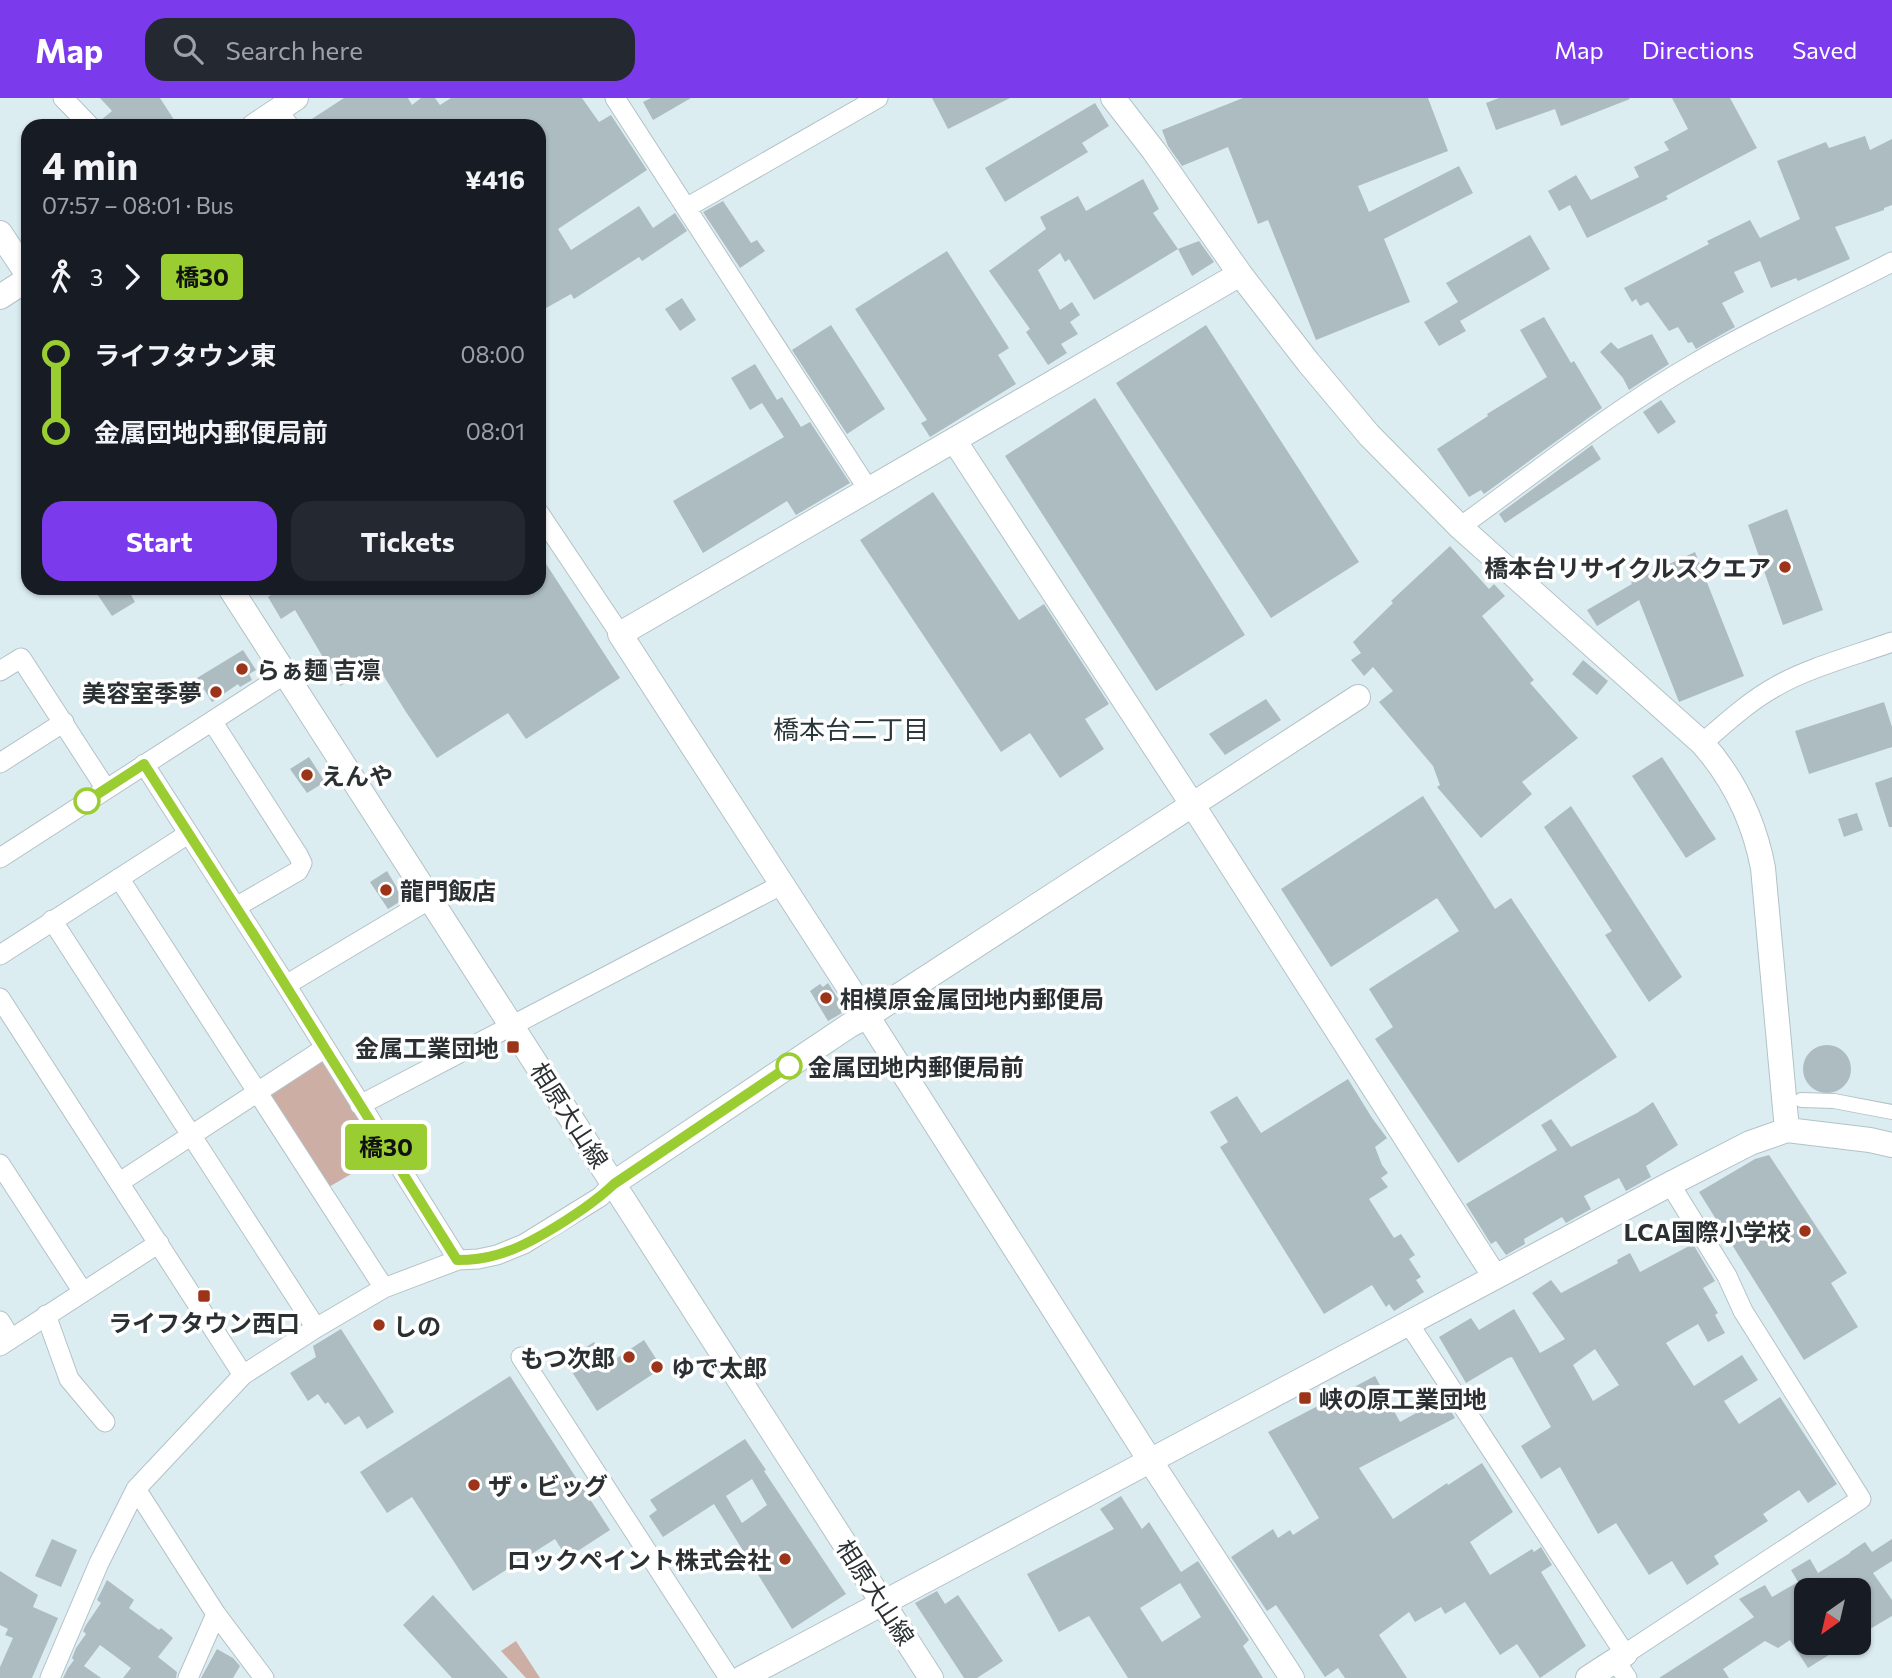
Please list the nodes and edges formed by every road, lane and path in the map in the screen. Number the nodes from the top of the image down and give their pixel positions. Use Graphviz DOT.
graph roads {
  1 [pos="63,98"];
  2 [pos="615,98"];
  3 [pos="878,98"];
  4 [pos="1113,98"];
  5 [pos="286,107"];
  6 [pos="83,119"];
  7 [pos="266,119"];
  8 [pos="686,208"];
  9 [pos="0,233"];
  10 [pos="1892,262"];
  11 [pos="21,266"];
  12 [pos="1240,274"];
  13 [pos="21,282"];
  14 [pos="0,297"];
  15 [pos="954,440"];
  16 [pos="868,489"];
  17 [pos="546,523"];
  18 [pos="1460,527"];
  19 [pos="234,595"];
  20 [pos="620,634"];
  21 [pos="1892,642"];
  22 [pos="0,671"];
  23 [pos="285,674"];
  24 [pos="1359,696"];
  25 [pos="212,720"];
  26 [pos="64,722"];
  27 [pos="1702,743"];
  28 [pos="0,763"];
  29 [pos="144,764"];
  30 [pos="106,789"];
  31 [pos="1192,804"];
  32 [pos="188,834"];
  33 [pos="0,858"];
  34 [pos="119,878"];
  35 [pos="781,885"];
  36 [pos="430,900"];
  37 [pos="236,907"];
  38 [pos="52,920"];
  39 [pos="0,955"];
  40 [pos="286,985"];
  41 [pos="0,998"];
  42 [pos="866,1017"];
  43 [pos="513,1025"];
  44 [pos="325,1048"];
  45 [pos="258,1093"];
  46 [pos="1801,1100"];
  47 [pos="360,1105"];
  48 [pos="1892,1112"];
  49 [pos="1787,1130"];
  50 [pos="190,1136"];
  51 [pos="1892,1145"];
  52 [pos="0,1164"];
  53 [pos="120,1182"];
  54 [pos="614,1184"];
  55 [pos="1670,1184"];
  56 [pos="159,1243"];
  57 [pos="457,1260"];
  58 [pos="1495,1277"];
  59 [pos="384,1287"];
  60 [pos="83,1292"];
  61 [pos="46,1315"];
  62 [pos="0,1321"];
  63 [pos="1409,1324"];
  64 [pos="316,1328"];
  65 [pos="6,1342"];
  66 [pos="521,1357"];
  67 [pos="243,1375"];
  68 [pos="105,1422"];
  69 [pos="1151,1462"];
  70 [pos="136,1489"];
  71 [pos="883,1602"];
  72 [pos="216,1614"];
  73 [pos="1622,1664"];
  74 [pos="50,1678"];
  75 [pos="188,1678"];
  76 [pos="264,1678"];
  77 [pos="729,1678"];
  78 [pos="742,1678"];
  79 [pos="932,1678"];
  80 [pos="1292,1678"];
  81 [pos="1588,1678"];
  1 -- 6 [label="street"];
  2 -- 8 [label="street"];
  3 -- 8 [label="street"];
  4 -- 12 [label="street"];
  5 -- 7 [label="street"];
  8 -- 16 [label="street"];
  9 -- 11 [label="street"];
  10 -- 18 [label="street"];
  12 -- 15 [label="street"];
  12 -- 18 [label="street"];
  13 -- 14 [label="street"];
  15 -- 16 [label="street"];
  15 -- 31 [label="street"];
  16 -- 20 [label="street"];
  17 -- 20 [label="street"];
  18 -- 27 [label="street"];
  19 -- 23 [label="street, 相原大山線"];
  20 -- 35 [label="street"];
  21 -- 27 [label="street"];
  22 -- 26 [label="street"];
  23 -- 25 [label="street"];
  23 -- 36 [label="street, 相原大山線"];
  24 -- 31 [label="street"];
  25 -- 29 [label="street"];
  25 -- 37 [label="street"];
  26 -- 28 [label="street"];
  26 -- 30 [label="street"];
  27 -- 49 [label="street"];
  29 -- 30 [label="street"];
  29 -- 32 [label="street"];
  30 -- 33 [label="street"];
  31 -- 42 [label="street"];
  31 -- 58 [label="street"];
  32 -- 34 [label="street"];
  32 -- 37 [label="street"];
  34 -- 38 [label="street"];
  34 -- 45 [label="street"];
  35 -- 42 [label="street"];
  35 -- 43 [label="street"];
  36 -- 40 [label="street"];
  36 -- 43 [label="street, 相原大山線"];
  37 -- 40 [label="street"];
  38 -- 39 [label="street"];
  38 -- 50 [label="street"];
  40 -- 44 [label="street"];
  41 -- 53 [label="street"];
  42 -- 54 [label="street"];
  42 -- 69 [label="street"];
  43 -- 47 [label="street"];
  43 -- 54 [label="street, 相原大山線"];
  44 -- 45 [label="street"];
  44 -- 47 [label="street"];
  45 -- 50 [label="street"];
  45 -- 59 [label="street"];
  46 -- 48 [label="street"];
  47 -- 57 [label="street"];
  49 -- 51 [label="street"];
  49 -- 55 [label="street"];
  50 -- 53 [label="street"];
  50 -- 64 [label="street"];
  52 -- 60 [label="street"];
  53 -- 56 [label="street"];
  54 -- 57 [label="street"];
  54 -- 71 [label="street, 相原大山線"];
  55 -- 58 [label="street"];
  55 -- 73 [label="street"];
  56 -- 60 [label="street"];
  56 -- 67 [label="street"];
  57 -- 59 [label="street"];
  58 -- 63 [label="street"];
  59 -- 64 [label="street"];
  60 -- 61 [label="street"];
  61 -- 65 [label="street"];
  61 -- 68 [label="street"];
  62 -- 65 [label="street"];
  63 -- 69 [label="street"];
  63 -- 73 [label="street"];
  64 -- 67 [label="street"];
  66 -- 77 [label="street"];
  67 -- 70 [label="street"];
  69 -- 71 [label="street"];
  69 -- 80 [label="street"];
  70 -- 72 [label="street"];
  70 -- 74 [label="street"];
  71 -- 78 [label="street"];
  71 -- 79 [label="street, 相原大山線"];
  72 -- 75 [label="street"];
  72 -- 76 [label="street"];
  73 -- 81 [label="street"];
}
